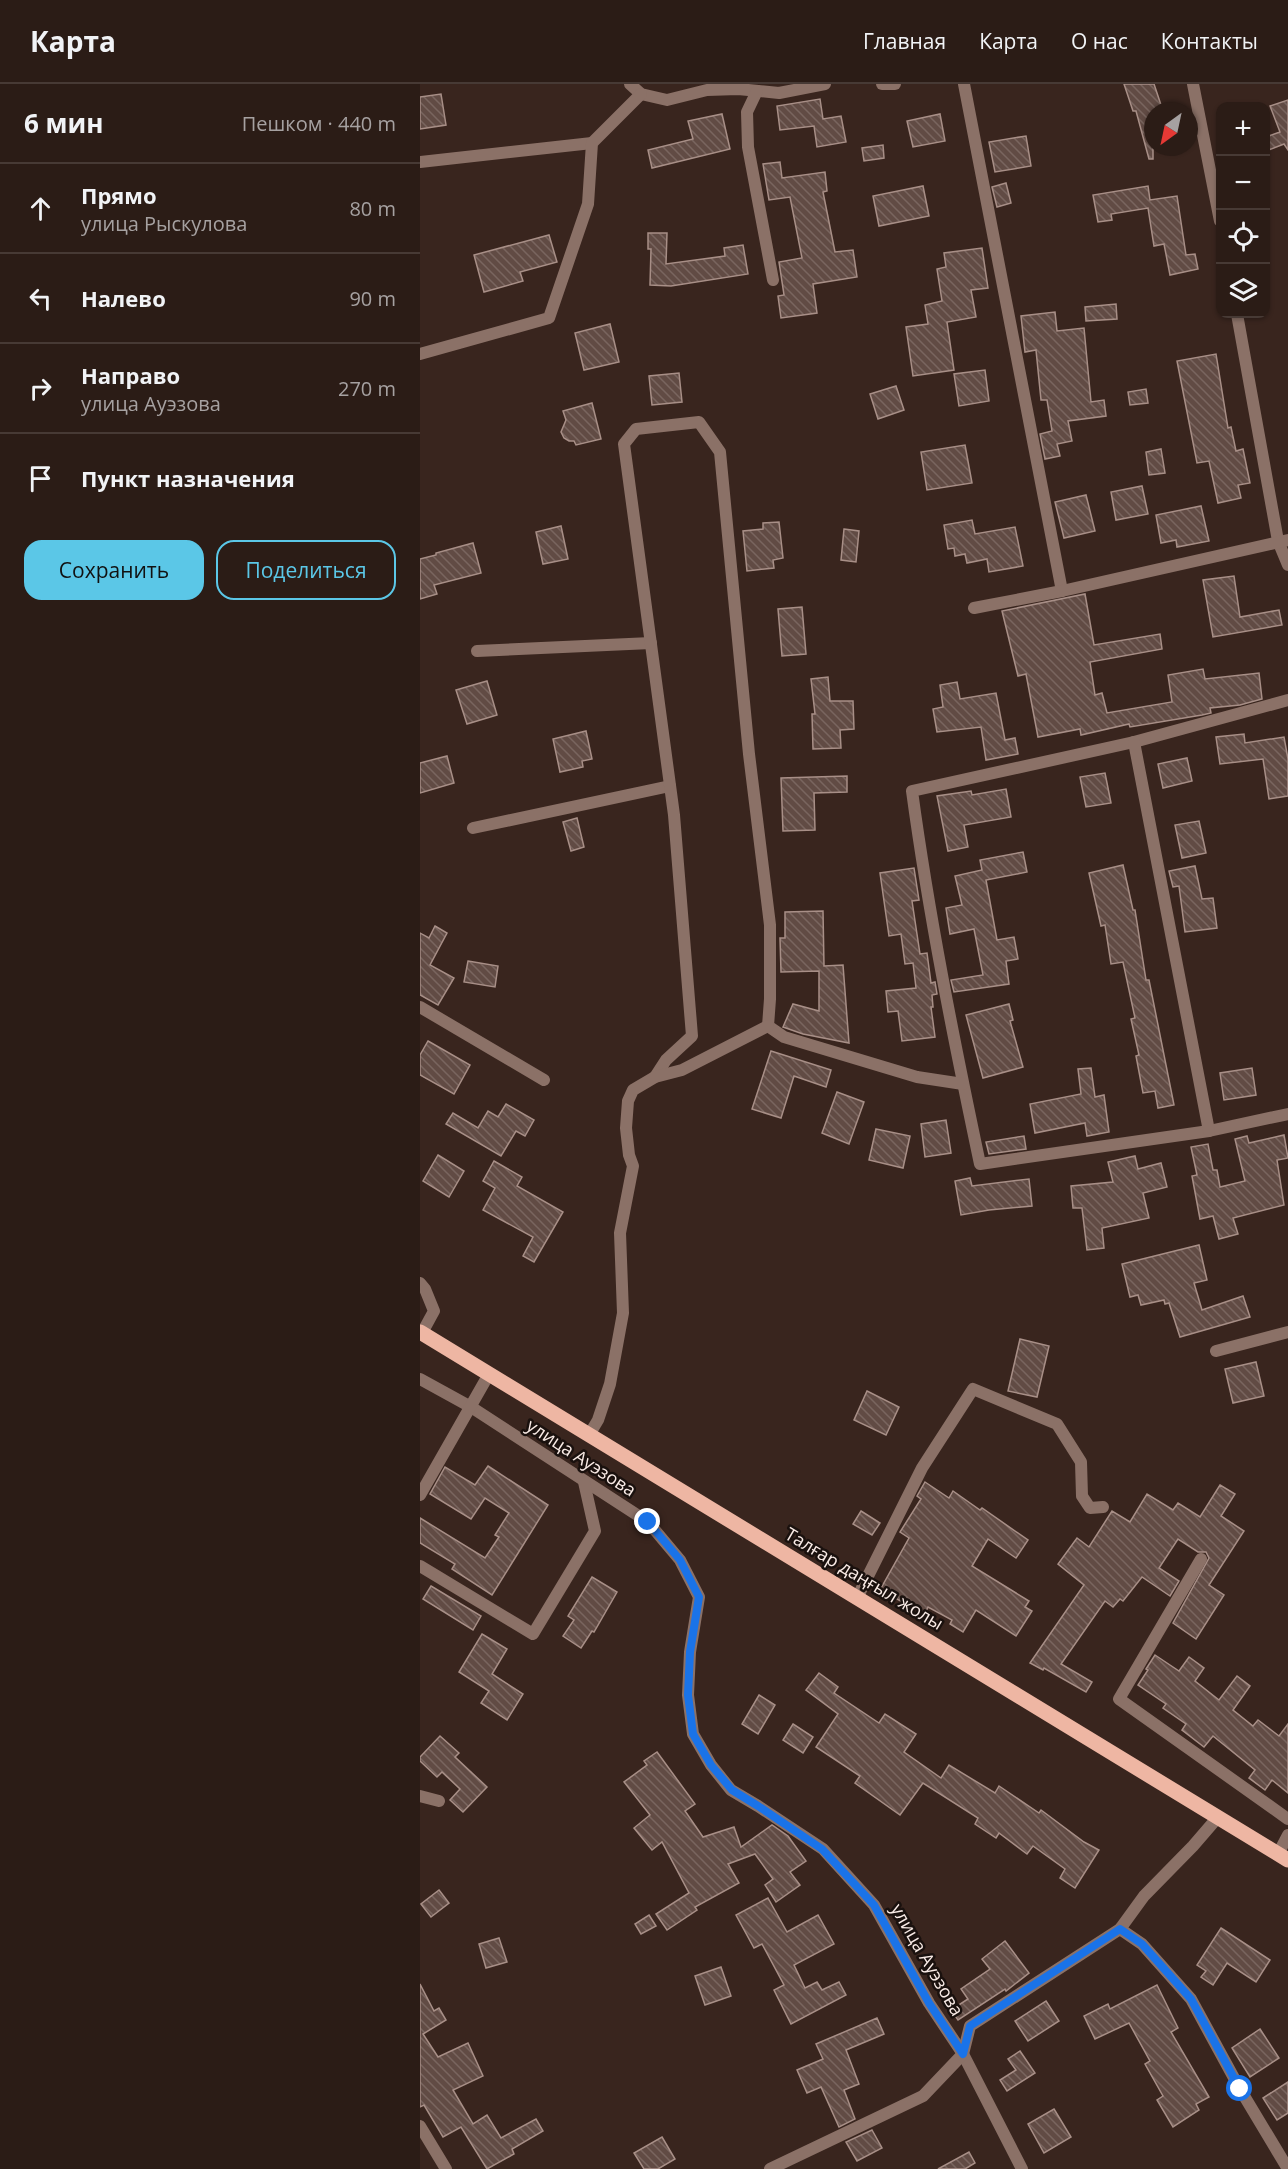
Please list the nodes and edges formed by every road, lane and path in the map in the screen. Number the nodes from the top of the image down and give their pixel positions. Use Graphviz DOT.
graph roads {
  1 [pos="630,84"];
  2 [pos="825,84"];
  3 [pos="882,84"];
  4 [pos="895,84"];
  5 [pos="964,84"];
  6 [pos="1193,84"];
  7 [pos="757,91"];
  8 [pos="641,94"];
  9 [pos="592,142"];
  10 [pos="420,162"];
  11 [pos="1219,210"];
  12 [pos="773,280"];
  13 [pos="1238,318"];
  14 [pos="420,354"];
  15 [pos="1283,541"];
  16 [pos="1288,565"];
  17 [pos="1062,591"];
  18 [pos="974,608"];
  19 [pos="651,643"];
  20 [pos="477,651"];
  21 [pos="1288,700"];
  22 [pos="1134,742"];
  23 [pos="670,786"];
  24 [pos="473,828"];
  25 [pos="420,1007"];
  26 [pos="768,1026"];
  27 [pos="655,1077"];
  28 [pos="544,1080"];
  29 [pos="963,1084"];
  30 [pos="1288,1114"];
  31 [pos="1209,1131"];
  32 [pos="420,1283"];
  33 [pos="421,1332"];
  34 [pos="1288,1332"];
  35 [pos="1216,1351"];
  36 [pos="489,1374"];
  37 [pos="420,1379"];
  38 [pos="471,1407"];
  39 [pos="589,1435"];
  40 [pos="584,1482"];
  41 [pos="420,1495"];
  42 [pos="1103,1507"];
  43 [pos="1201,1559"];
  44 [pos="420,1566"];
  45 [pos="857,1598"];
  46 [pos="420,1796"];
  47 [pos="439,1801"];
  48 [pos="1218,1817"];
  49 [pos="1288,1819"];
  50 [pos="1288,1835"];
  51 [pos="1283,1857"];
  52 [pos="1120,1929"];
  53 [pos="963,2054"];
  54 [pos="420,2126"];
  55 [pos="446,2169"];
  56 [pos="770,2169"];
  57 [pos="1022,2169"];
  58 [pos="1288,2169"];
  1 -- 8 [label="street"];
  2 -- 7 [label="street"];
  3 -- 4 [label="street"];
  5 -- 17 [label="street"];
  6 -- 11 [label="street"];
  7 -- 8 [label="street"];
  7 -- 12 [label="street"];
  8 -- 9 [label="street"];
  9 -- 10 [label="street"];
  9 -- 14 [label="street"];
  13 -- 15 [label="street"];
  15 -- 16 [label="street"];
  15 -- 17 [label="street"];
  17 -- 18 [label="street"];
  19 -- 20 [label="street"];
  19 -- 23 [label="street"];
  19 -- 26 [label="street"];
  21 -- 22 [label="street"];
  22 -- 29 [label="street"];
  22 -- 31 [label="street"];
  23 -- 24 [label="street"];
  23 -- 27 [label="street"];
  25 -- 28 [label="street"];
  26 -- 27 [label="street"];
  26 -- 29 [label="street"];
  27 -- 39 [label="street"];
  29 -- 31 [label="street"];
  30 -- 31 [label="street"];
  32 -- 33 [label="street"];
  33 -- 36 [label="main road, Талғар даңғыл жолы"];
  34 -- 35 [label="street"];
  36 -- 38 [label="street"];
  36 -- 39 [label="main road, Талғар даңғыл жолы"];
  37 -- 38 [label="street, улица Ауэзова"];
  38 -- 40 [label="street, улица Ауэзова"];
  38 -- 41 [label="street"];
  39 -- 45 [label="main road, Талғар даңғыл жолы"];
  40 -- 44 [label="street"];
  40 -- 53 [label="street, улица Ауэзова"];
  42 -- 45 [label="street"];
  43 -- 49 [label="street"];
  45 -- 48 [label="main road, Талғар даңғыл жолы"];
  46 -- 47 [label="street"];
  48 -- 51 [label="main road, Талғар даңғыл жолы"];
  48 -- 52 [label="street"];
  50 -- 51 [label="street"];
  52 -- 53 [label="street"];
  52 -- 58 [label="street"];
  53 -- 56 [label="street"];
  53 -- 57 [label="street, улица Ауэзова"];
  54 -- 55 [label="street"];
}
